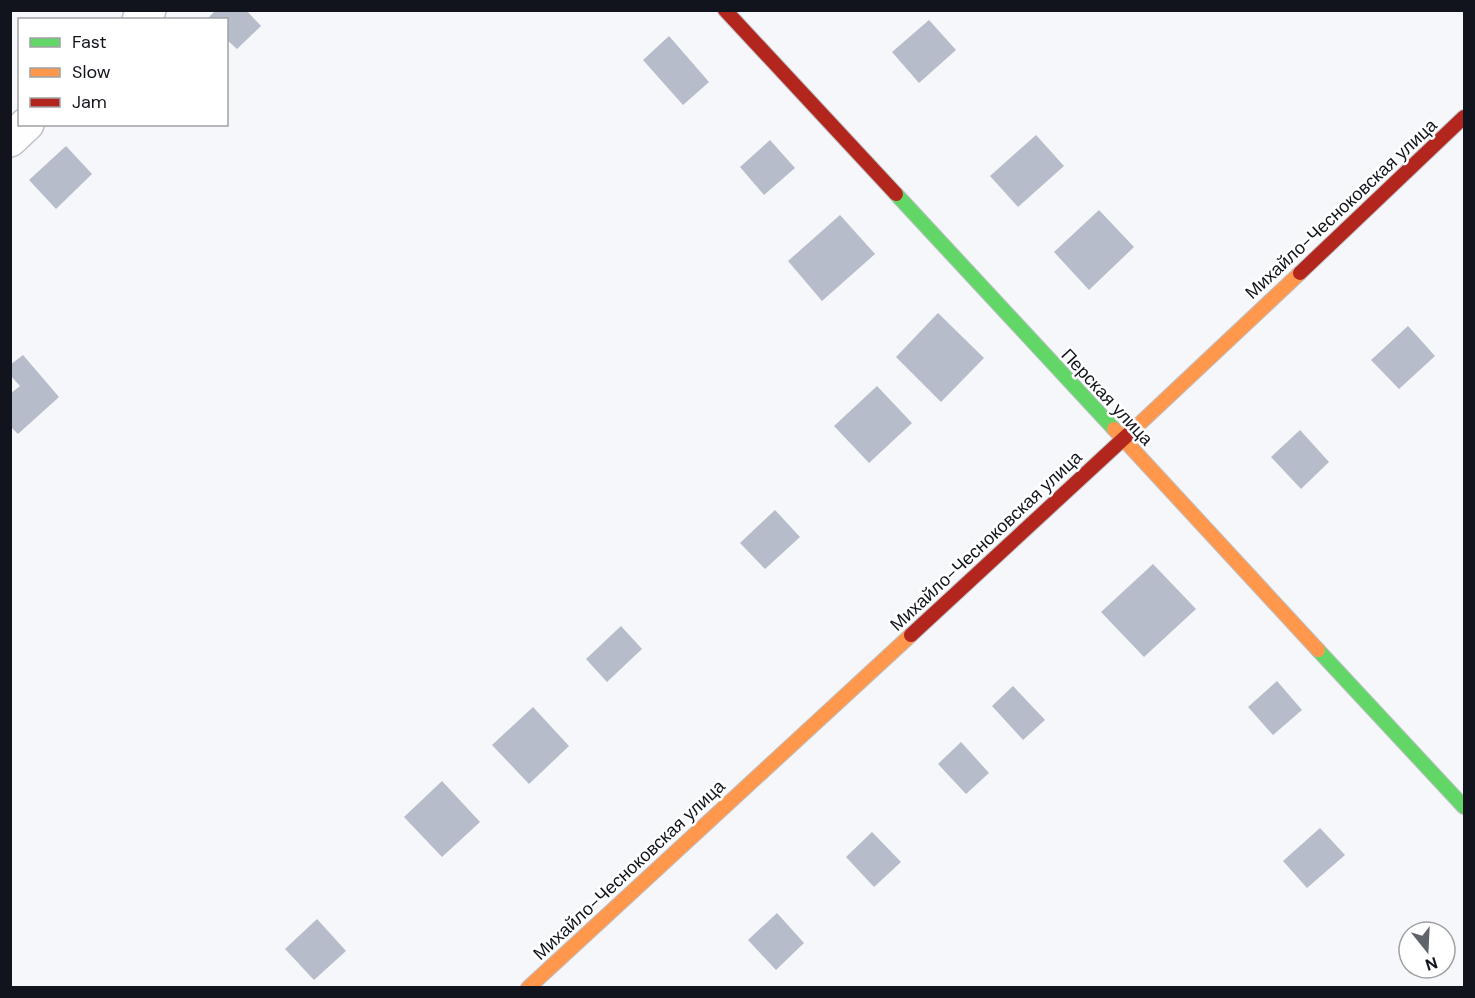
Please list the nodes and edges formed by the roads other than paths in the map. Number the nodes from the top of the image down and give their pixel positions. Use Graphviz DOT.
graph roads {
  1 [pos="725,10"];
  2 [pos="1464,117"];
  3 [pos="25,126"];
  4 [pos="10,140"];
  5 [pos="1123,440"];
  6 [pos="1464,807"];
  7 [pos="528,987"];
  1 -- 5 [label="street, Перская улица"];
  2 -- 5 [label="street, Михайло-Чесноковская улица"];
  3 -- 4 [label="street"];
  5 -- 6 [label="street, Перская улица"];
  5 -- 7 [label="street, Михайло-Чесноковская улица"];
}
